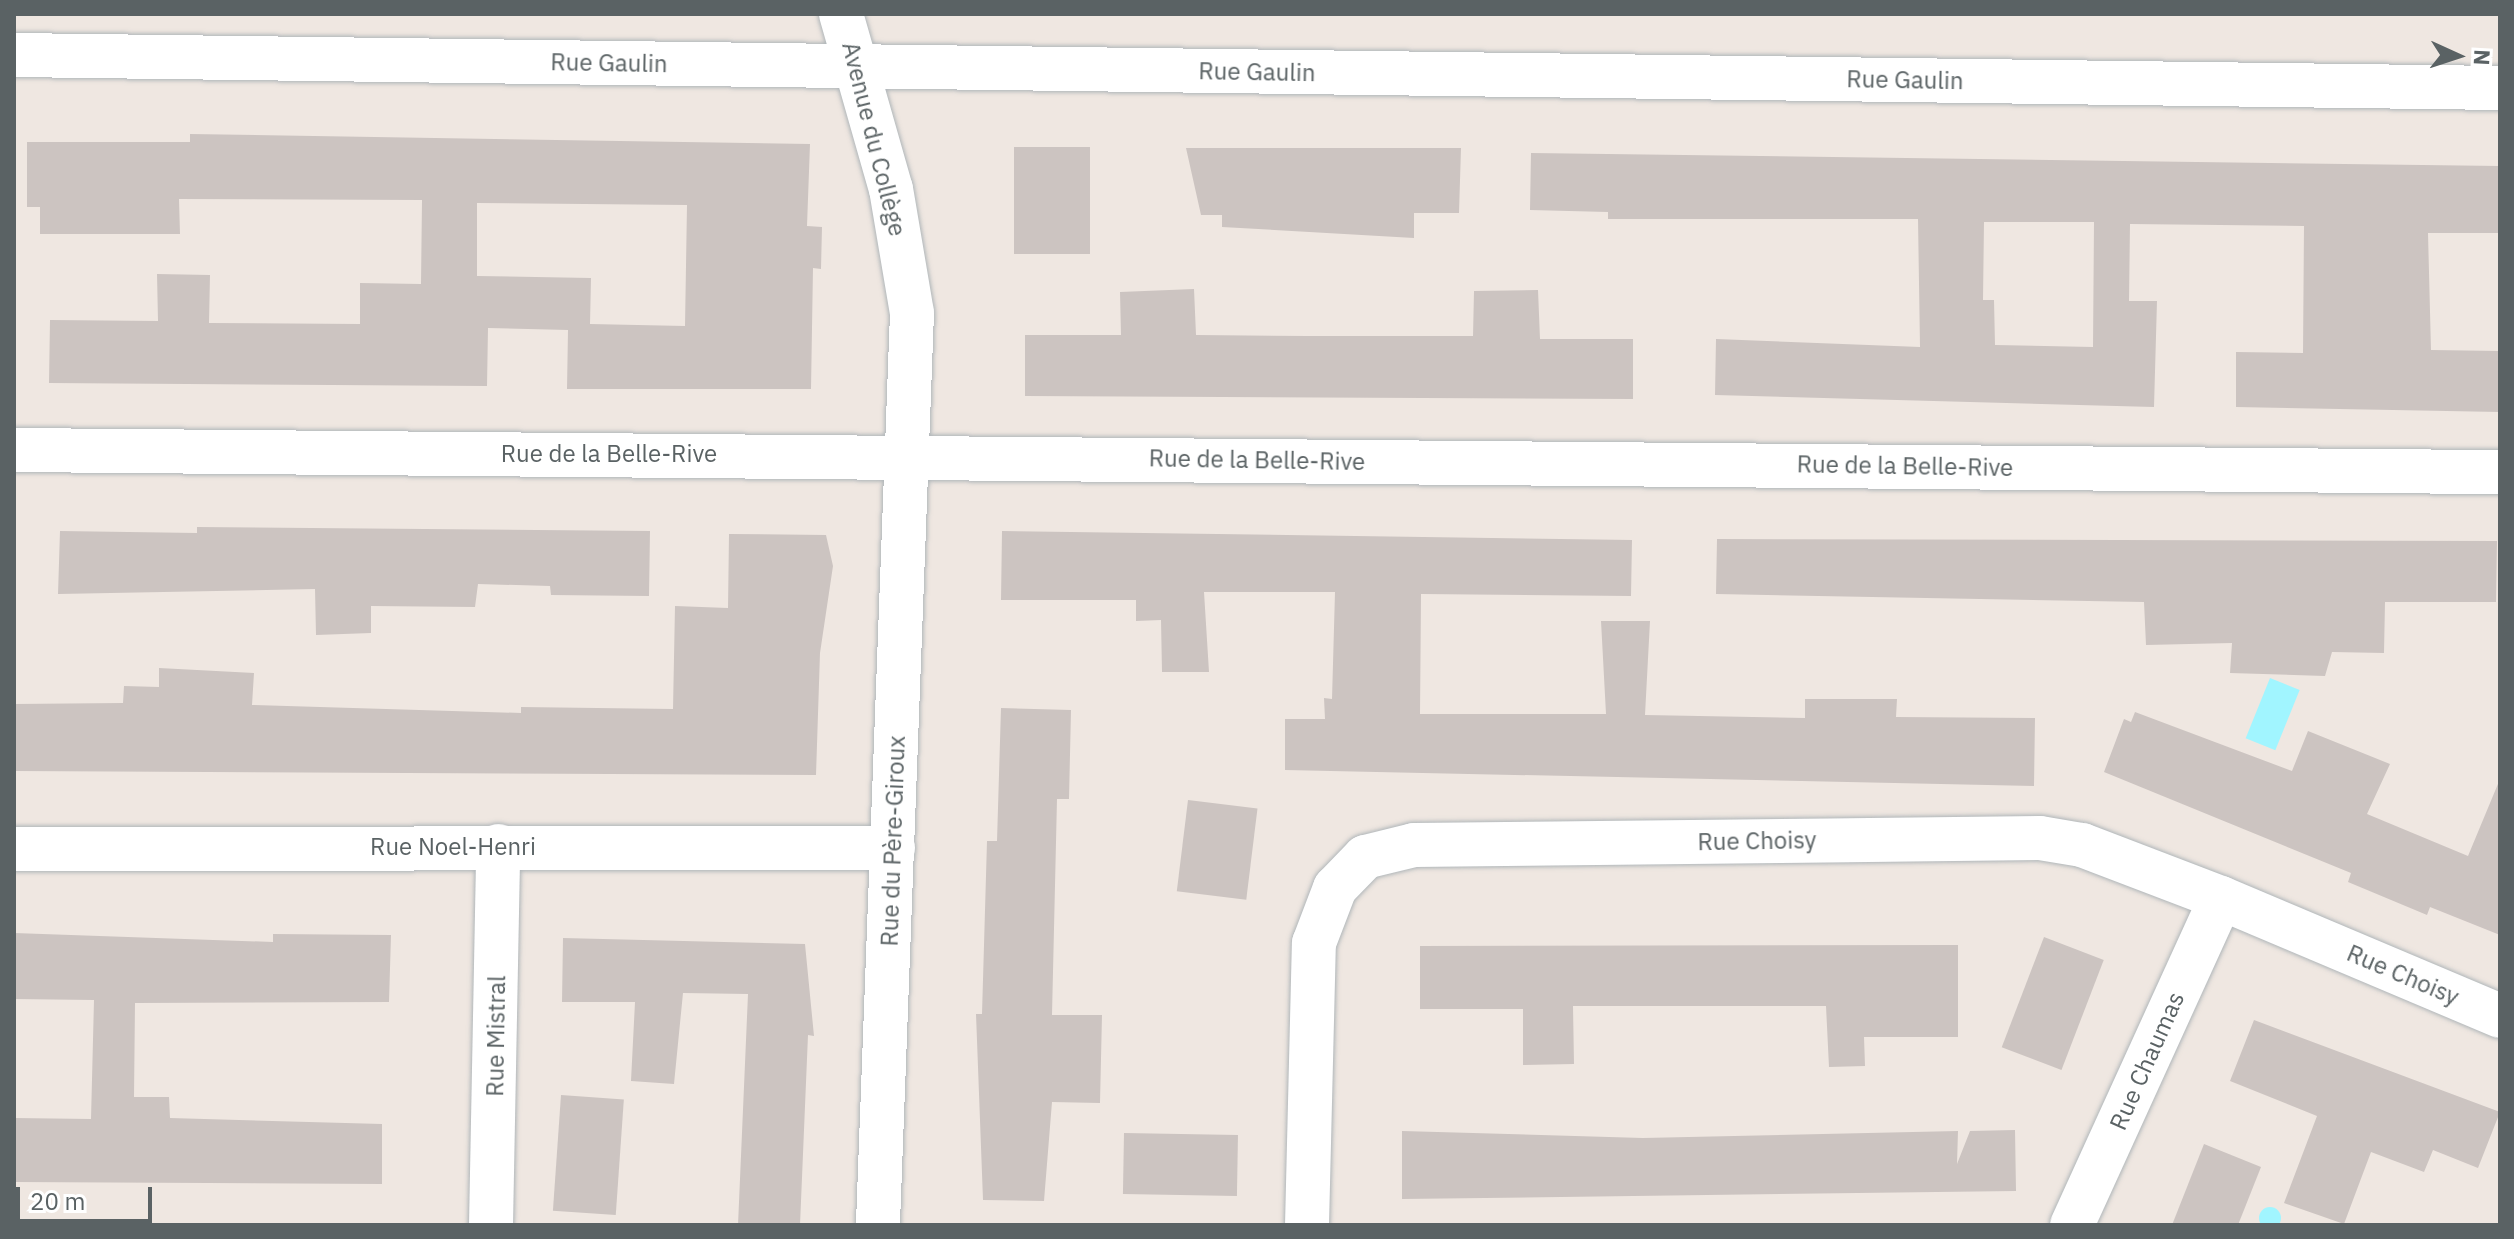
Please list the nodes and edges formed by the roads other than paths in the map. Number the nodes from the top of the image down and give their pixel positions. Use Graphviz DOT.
graph roads {
  1 [pos="841,14"];
  2 [pos="14,55"];
  3 [pos="857,67"];
  4 [pos="2500,88"];
  5 [pos="14,450"];
  6 [pos="906,456"];
  7 [pos="2500,472"];
  8 [pos="498,846"];
  9 [pos="893,848"];
  10 [pos="14,849"];
  11 [pos="2221,898"];
  12 [pos="2500,1016"];
  13 [pos="491,1225"];
  14 [pos="878,1225"];
  15 [pos="1307,1225"];
  16 [pos="2072,1225"];
  1 -- 3 [label="street, Avenue du Collège"];
  2 -- 3 [label="street, Rue Gaulin"];
  3 -- 4 [label="street, Rue Gaulin"];
  3 -- 6 [label="street, Avenue du Collège"];
  5 -- 6 [label="street, Rue de la Belle-Rive"];
  6 -- 7 [label="street, Rue de la Belle-Rive"];
  6 -- 9 [label="street, Rue du Père-Giroux"];
  8 -- 9 [label="street, Rue Noel-Henri"];
  8 -- 10 [label="street, Rue Noel-Henri"];
  8 -- 13 [label="street, Rue Mistral"];
  9 -- 14 [label="street, Rue du Père-Giroux"];
  11 -- 12 [label="street, Rue Choisy"];
  11 -- 15 [label="street, Rue Choisy"];
  11 -- 16 [label="street, Rue Chaumas"];
}
